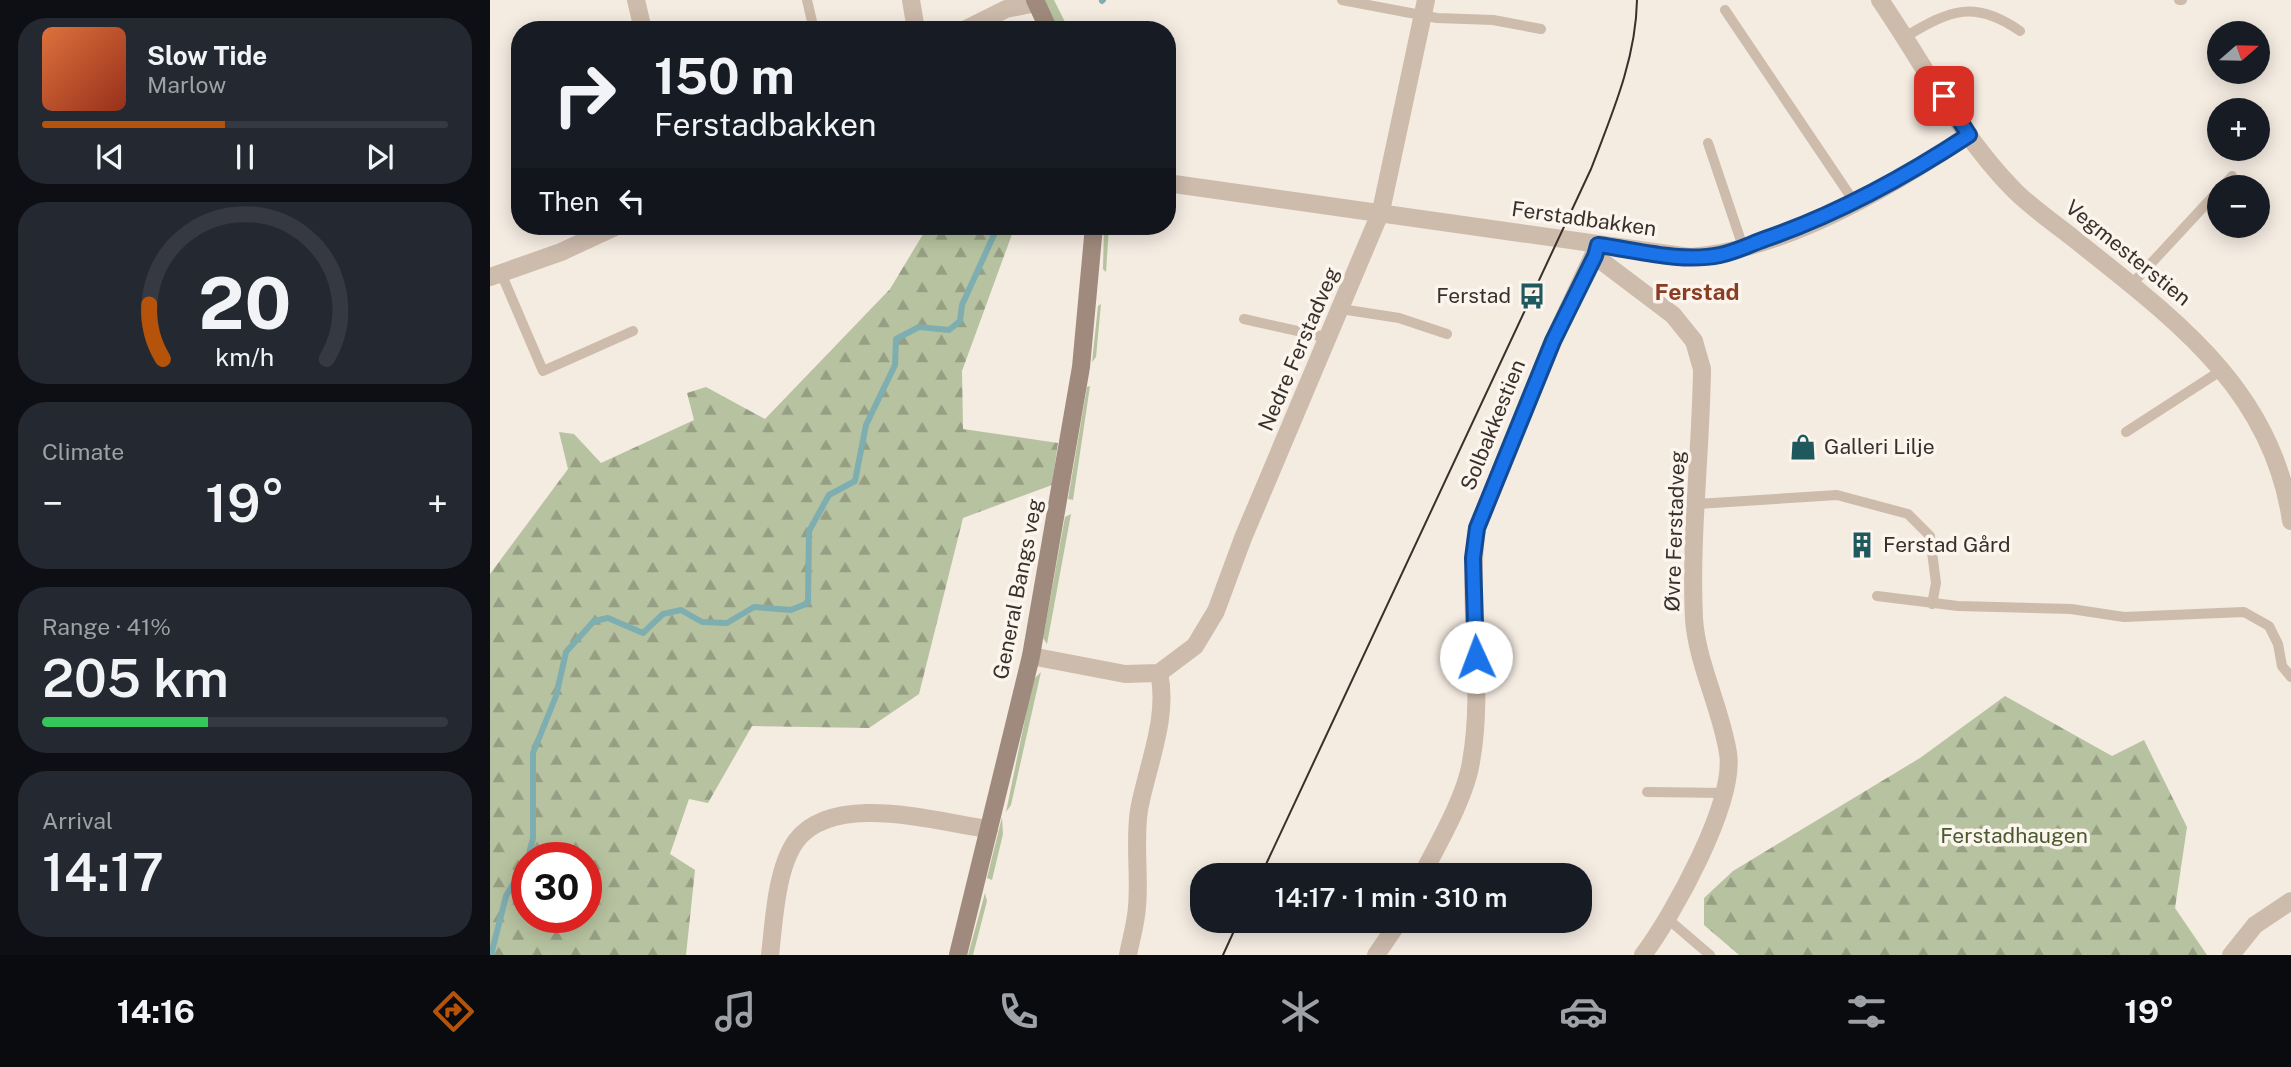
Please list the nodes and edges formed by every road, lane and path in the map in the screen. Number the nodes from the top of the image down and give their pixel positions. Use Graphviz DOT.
graph roads {
  1 [pos="636,0"];
  2 [pos="807,0"];
  3 [pos="911,0"];
  4 [pos="1342,0"];
  5 [pos="1880,0"];
  6 [pos="1035,1"];
  7 [pos="1424,8"];
  8 [pos="1725,10"];
  9 [pos="641,21"];
  10 [pos="812,21"];
  11 [pos="914,21"];
  12 [pos="982,21"];
  13 [pos="1045,21"];
  14 [pos="1541,29"];
  15 [pos="2020,32"];
  16 [pos="1905,37"];
  17 [pos="1969,135"];
  18 [pos="1708,143"];
  19 [pos="1176,184"];
  20 [pos="1855,203"];
  21 [pos="2207,203"];
  22 [pos="1381,211"];
  23 [pos="598,235"];
  24 [pos="1093,235"];
  25 [pos="1743,247"];
  26 [pos="1597,250"];
  27 [pos="495,275"];
  28 [pos="2131,285"];
  29 [pos="1341,309"];
  30 [pos="1244,319"];
  31 [pos="633,331"];
  32 [pos="1447,334"];
  33 [pos="1329,338"];
  34 [pos="2222,370"];
  35 [pos="2126,432"];
  36 [pos="1697,504"];
  37 [pos="2291,521"];
  38 [pos="1877,596"];
  39 [pos="1932,604"];
  40 [pos="1031,656"];
  41 [pos="1159,673"];
  42 [pos="2291,677"];
  43 [pos="1647,792"];
  44 [pos="1726,793"];
  45 [pos="989,829"];
  46 [pos="1427,863"];
  47 [pos="2291,901"];
  48 [pos="1669,920"];
  49 [pos="1391,933"];
  50 [pos="770,955"];
  51 [pos="958,955"];
  52 [pos="1128,955"];
  53 [pos="1376,955"];
  54 [pos="1643,955"];
  55 [pos="1710,955"];
  56 [pos="2231,955"];
  1 -- 9 [label="street"];
  2 -- 10 [label="lane"];
  3 -- 11 [label="street"];
  4 -- 7 [label="lane"];
  5 -- 16 [label="street, Vegmesterstien"];
  6 -- 12 [label="street"];
  6 -- 13 [label="street"];
  7 -- 14 [label="lane"];
  7 -- 22 [label="street, Nedre Ferstadveg"];
  8 -- 20 [label="lane"];
  15 -- 16 [label="lane"];
  16 -- 17 [label="street, Vegmesterstien"];
  17 -- 20 [label="street, Ferstadbakken"];
  17 -- 28 [label="street, Vegmesterstien"];
  18 -- 25 [label="lane"];
  19 -- 22 [label="street, Ferstadbakken"];
  20 -- 25 [label="street, Ferstadbakken"];
  21 -- 28 [label="lane"];
  22 -- 26 [label="street, Ferstadbakken"];
  22 -- 29 [label="street, Nedre Ferstadveg"];
  23 -- 27 [label="street"];
  24 -- 40 [label="street, General Bangs veg"];
  25 -- 26 [label="street, Ferstadbakken"];
  26 -- 36 [label="street, Øvre Ferstadveg"];
  26 -- 46 [label="street, Solbakkestien"];
  27 -- 31 [label="lane"];
  28 -- 34 [label="street, Vegmesterstien"];
  29 -- 32 [label="lane"];
  29 -- 33 [label="street, Nedre Ferstadveg"];
  30 -- 33 [label="lane"];
  33 -- 41 [label="street, Nedre Ferstadveg"];
  34 -- 35 [label="lane"];
  34 -- 37 [label="street, Vegmesterstien"];
  36 -- 39 [label="lane"];
  36 -- 44 [label="street, Øvre Ferstadveg"];
  38 -- 39 [label="lane"];
  39 -- 42 [label="lane"];
  40 -- 41 [label="street"];
  40 -- 45 [label="street, General Bangs veg"];
  41 -- 52 [label="street"];
  43 -- 44 [label="lane"];
  44 -- 48 [label="street, Øvre Ferstadveg"];
  45 -- 50 [label="street"];
  45 -- 51 [label="street, General Bangs veg"];
  47 -- 56 [label="street"];
  48 -- 54 [label="street, Øvre Ferstadveg"];
  48 -- 55 [label="lane"];
  49 -- 53 [label="street"];
}
